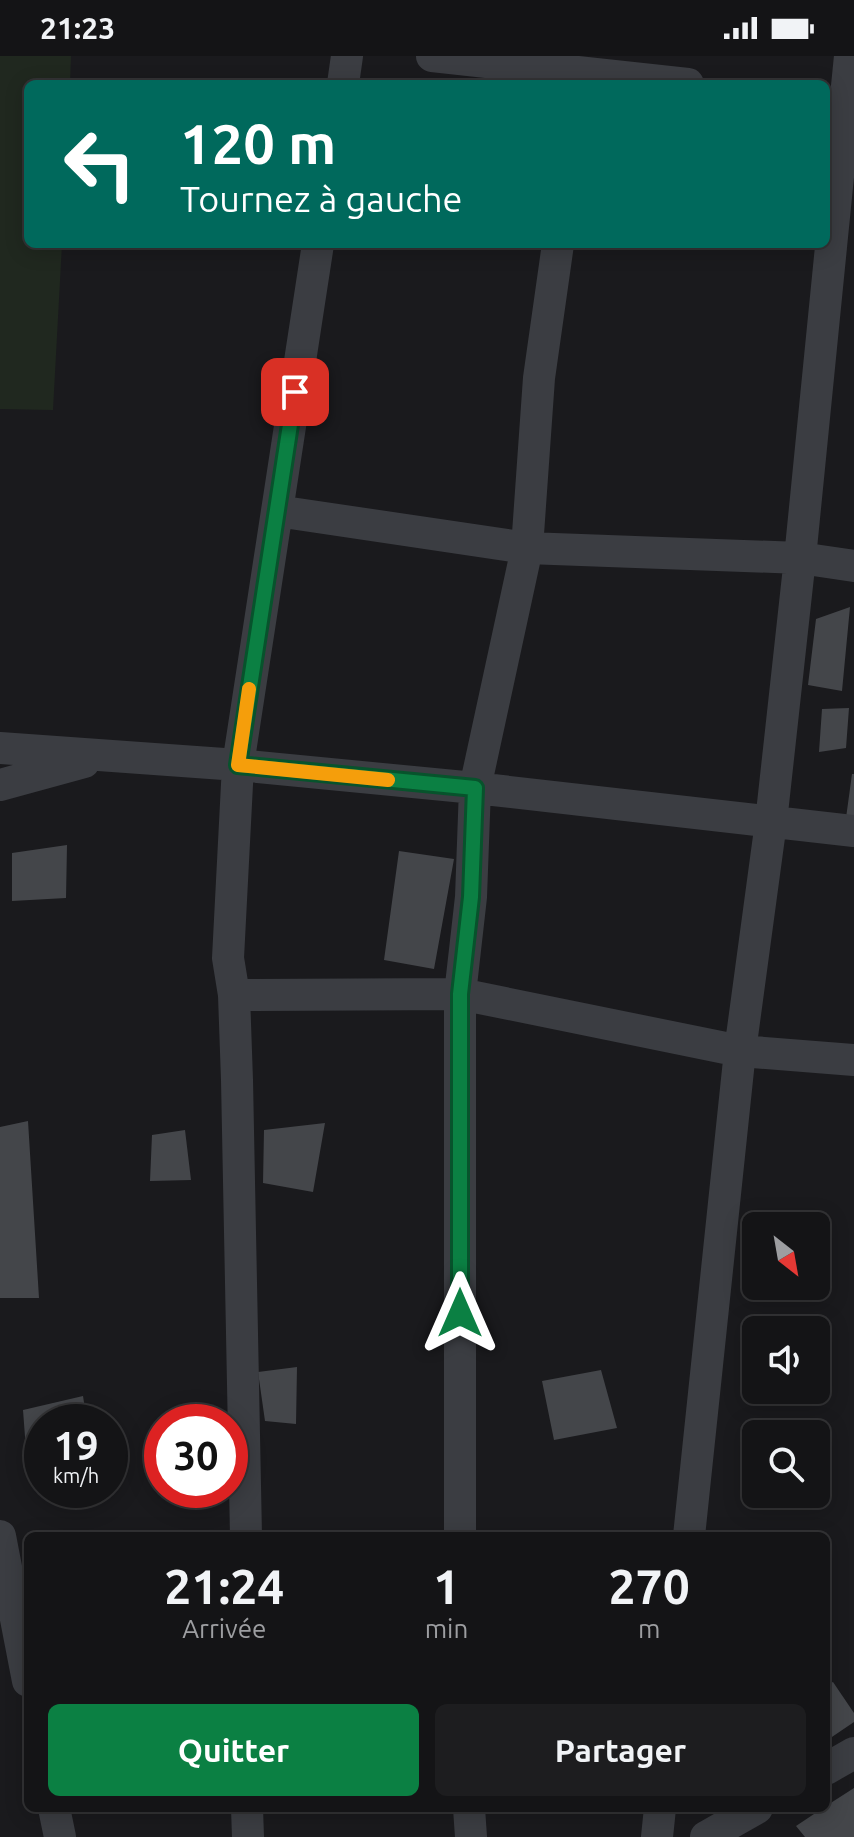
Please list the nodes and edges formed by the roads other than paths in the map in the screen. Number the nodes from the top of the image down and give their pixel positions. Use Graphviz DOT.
graph roads {
  1 [pos="347,56"];
  2 [pos="432,56"];
  3 [pos="850,56"];
  4 [pos="583,71"];
  5 [pos="344,80"];
  6 [pos="656,80"];
  7 [pos="842,102"];
  8 [pos="830,232"];
  9 [pos="317,248"];
  10 [pos="557,248"];
  11 [pos="829,248"];
  12 [pos="277,511"];
  13 [pos="527,548"];
  14 [pos="800,558"];
  15 [pos="854,566"];
  16 [pos="0,748"];
  17 [pos="107,756"];
  18 [pos="238,765"];
  19 [pos="0,785"];
  20 [pos="475,788"];
  21 [pos="771,822"];
  22 [pos="854,831"];
  23 [pos="460,994"];
  24 [pos="234,995"];
  25 [pos="740,1051"];
  26 [pos="854,1060"];
  27 [pos="246,1532"];
  28 [pos="460,1532"];
  29 [pos="689,1532"];
  30 [pos="0,1536"];
  31 [pos="24,1660"];
  32 [pos="854,1753"];
  33 [pos="830,1767"];
  34 [pos="55,1812"];
  35 [pos="247,1812"];
  36 [pos="469,1812"];
  37 [pos="660,1812"];
  38 [pos="750,1812"];
  39 [pos="60,1837"];
  40 [pos="248,1837"];
  41 [pos="471,1837"];
  42 [pos="657,1837"];
  43 [pos="706,1837"];
  1 -- 5 [label="street"];
  2 -- 4 [label="street"];
  3 -- 7 [label="street"];
  4 -- 6 [label="street"];
  7 -- 8 [label="street"];
  9 -- 12 [label="street"];
  10 -- 13 [label="street"];
  11 -- 14 [label="street"];
  12 -- 13 [label="street"];
  12 -- 18 [label="street"];
  13 -- 14 [label="street"];
  13 -- 20 [label="street"];
  14 -- 15 [label="street"];
  14 -- 21 [label="street"];
  16 -- 17 [label="street"];
  17 -- 18 [label="street"];
  17 -- 19 [label="street"];
  18 -- 20 [label="street"];
  18 -- 24 [label="street"];
  20 -- 21 [label="street"];
  20 -- 23 [label="street"];
  21 -- 22 [label="street"];
  21 -- 25 [label="street"];
  23 -- 24 [label="street"];
  23 -- 25 [label="street"];
  23 -- 28 [label="street"];
  24 -- 27 [label="street"];
  25 -- 26 [label="street"];
  25 -- 29 [label="street"];
  30 -- 31 [label="street"];
  32 -- 33 [label="street"];
  34 -- 39 [label="street"];
  35 -- 40 [label="street"];
  36 -- 41 [label="street"];
  37 -- 42 [label="street"];
  38 -- 43 [label="street"];
}
